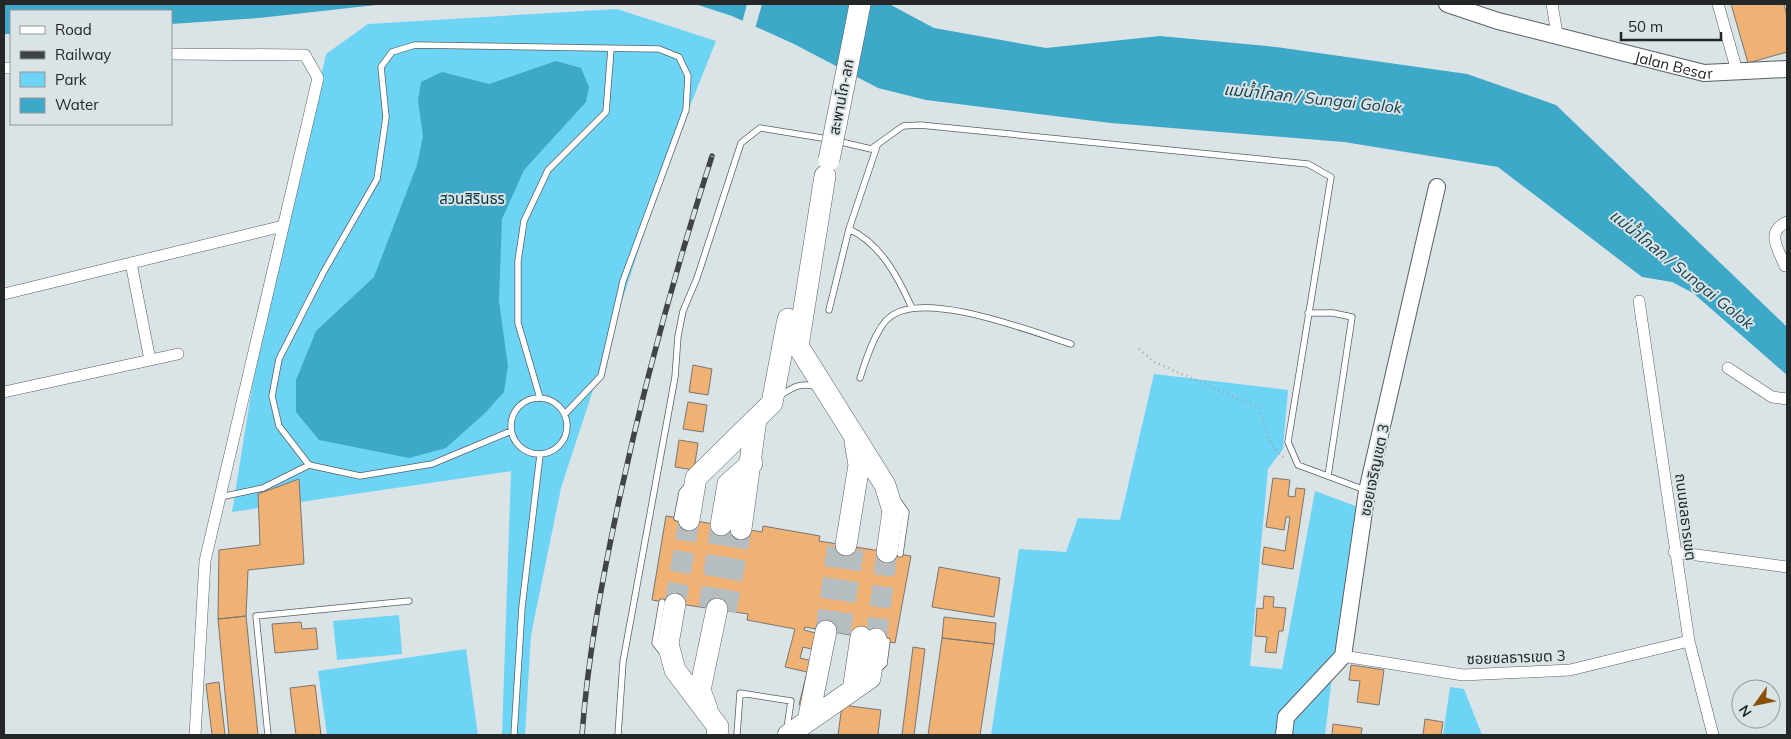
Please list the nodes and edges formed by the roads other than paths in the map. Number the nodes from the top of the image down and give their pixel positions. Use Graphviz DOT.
graph roads {
  1 [pos="860,4"];
  2 [pos="1447,4"];
  3 [pos="1552,4"];
  4 [pos="1718,4"];
  5 [pos="1557,34"];
  6 [pos="611,49"];
  7 [pos="172,54"];
  8 [pos="1787,69"];
  9 [pos="1737,71"];
  10 [pos="877,146"];
  11 [pos="827,168"];
  12 [pos="1437,186"];
  13 [pos="1787,222"];
  14 [pos="283,226"];
  15 [pos="849,229"];
  16 [pos="131,263"];
  17 [pos="1785,266"];
  18 [pos="4,294"];
  19 [pos="1639,301"];
  20 [pos="912,308"];
  21 [pos="829,310"];
  22 [pos="1308,313"];
  23 [pos="1071,344"];
  24 [pos="178,354"];
  25 [pos="150,360"];
  26 [pos="1728,368"];
  27 [pos="860,378"];
  28 [pos="4,392"];
  29 [pos="826,392"];
  30 [pos="540,398"];
  31 [pos="1787,399"];
  32 [pos="772,404"];
  33 [pos="565,414"];
  34 [pos="756,420"];
  35 [pos="511,431"];
  36 [pos="853,434"];
  37 [pos="540,455"];
  38 [pos="712,463"];
  39 [pos="308,465"];
  40 [pos="740,473"];
  41 [pos="1328,476"];
  42 [pos="1367,491"];
  43 [pos="220,497"];
  44 [pos="710,524"];
  45 [pos="887,552"];
  46 [pos="1674,552"];
  47 [pos="1787,567"];
  48 [pos="410,601"];
  49 [pos="675,604"];
  50 [pos="1689,641"];
  51 [pos="831,642"];
  52 [pos="1343,656"];
  53 [pos="853,690"];
  54 [pos="808,721"];
  55 [pos="723,726"];
  56 [pos="195,735"];
  57 [pos="268,735"];
  58 [pos="514,735"];
  59 [pos="618,735"];
  60 [pos="737,735"];
  61 [pos="787,735"];
  62 [pos="1284,735"];
  63 [pos="1713,735"];
  1 -- 11 [label="highway, สะพานโก-ลก, bridge"];
  2 -- 5 [label="street, Jalan Besar"];
  3 -- 5 [label="street"];
  4 -- 9 [label="street"];
  5 -- 9 [label="street, Jalan Besar"];
  6 -- 30 [label="lane"];
  6 -- 33 [label="lane"];
  6 -- 39 [label="lane"];
  7 -- 14 [label="street"];
  8 -- 9 [label="street, Jalan Besar"];
  10 -- 15 [label="lane"];
  10 -- 22 [label="lane"];
  10 -- 59 [label="lane"];
  11 -- 29 [label="highway"];
  11 -- 32 [label="highway"];
  12 -- 42 [label="street, ซอยเจริญเขต 3"];
  13 -- 17 [label="street"];
  14 -- 16 [label="street"];
  14 -- 43 [label="street"];
  15 -- 20 [label="lane"];
  15 -- 21 [label="lane"];
  16 -- 18 [label="street"];
  16 -- 25 [label="street"];
  19 -- 46 [label="street, ถนนชลธารเขต"];
  20 -- 23 [label="lane"];
  20 -- 27 [label="lane"];
  22 -- 41 [label="lane"];
  22 -- 41 [label="lane"];
  24 -- 25 [label="street"];
  25 -- 28 [label="street"];
  26 -- 31 [label="street"];
  29 -- 32 [label="lane"];
  29 -- 36 [label="highway"];
  30 -- 33 [label="lane"];
  30 -- 35 [label="lane"];
  32 -- 34 [label="highway"];
  33 -- 37 [label="lane"];
  34 -- 38 [label="highway"];
  34 -- 40 [label="highway"];
  35 -- 37 [label="lane"];
  35 -- 39 [label="lane"];
  36 -- 36 [label="highway"];
  36 -- 45 [label="highway"];
  37 -- 58 [label="lane"];
  38 -- 44 [label="highway"];
  38 -- 44 [label="highway"];
  39 -- 43 [label="lane"];
  40 -- 44 [label="highway"];
  40 -- 44 [label="highway"];
  41 -- 42 [label="lane"];
  42 -- 52 [label="street, ซอยเจริญเขต 3"];
  43 -- 56 [label="street"];
  46 -- 47 [label="street"];
  46 -- 50 [label="street, ถนนชลธารเขต"];
  48 -- 57 [label="lane"];
  49 -- 55 [label="highway"];
  50 -- 52 [label="street, ซอยชลธารเขต 3"];
  50 -- 63 [label="street, ถนนชลธารเขต"];
  51 -- 54 [label="highway"];
  52 -- 62 [label="street"];
  53 -- 53 [label="highway"];
  53 -- 54 [label="highway"];
  54 -- 61 [label="highway"];
  55 -- 55 [label="highway"];
  55 -- 60 [label="lane"];
  55 -- 61 [label="lane"];
}
